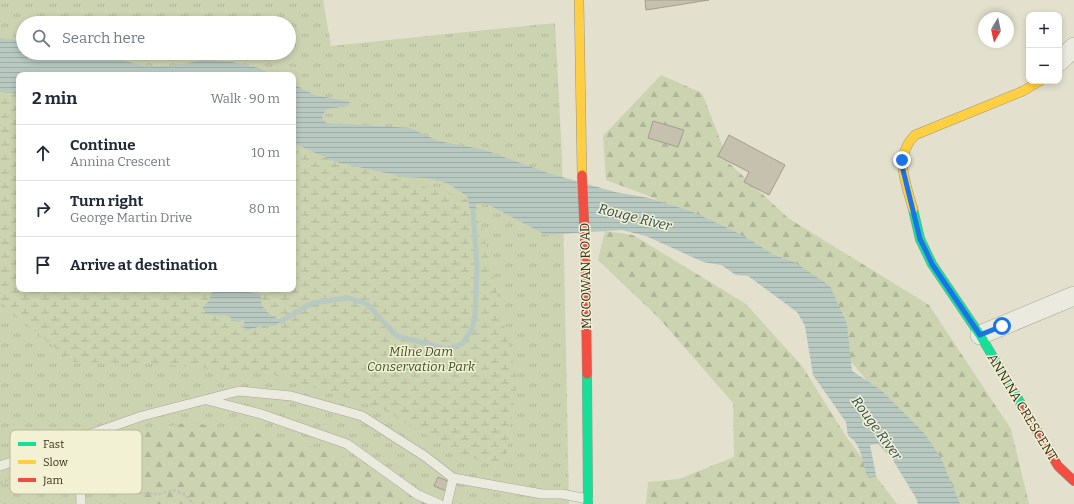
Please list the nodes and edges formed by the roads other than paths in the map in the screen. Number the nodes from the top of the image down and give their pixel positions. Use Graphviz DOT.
graph roads {
  1 [pos="579,0"];
  2 [pos="1074,47"];
  3 [pos="1062,59"];
  4 [pos="1035,84"];
  5 [pos="1074,296"];
  6 [pos="980,335"];
  7 [pos="206,400"];
  8 [pos="103,430"];
  9 [pos="10,462"];
  10 [pos="0,466"];
  11 [pos="453,478"];
  12 [pos="1074,481"];
  13 [pos="81,494"];
  14 [pos="585,502"];
  15 [pos="81,504"];
  16 [pos="439,504"];
  17 [pos="447,504"];
  1 -- 14 [label="street, MCCOWAN ROAD"];
  2 -- 3 [label="street"];
  4 -- 6 [label="street, ANNINA CRESCENT"];
  5 -- 6 [label="street"];
  6 -- 12 [label="street, ANNINA CRESCENT"];
  7 -- 8 [label="lane"];
  7 -- 11 [label="lane"];
  7 -- 16 [label="lane"];
  9 -- 10 [label="lane"];
  11 -- 14 [label="lane"];
  11 -- 17 [label="lane"];
  13 -- 15 [label="lane"];
}
